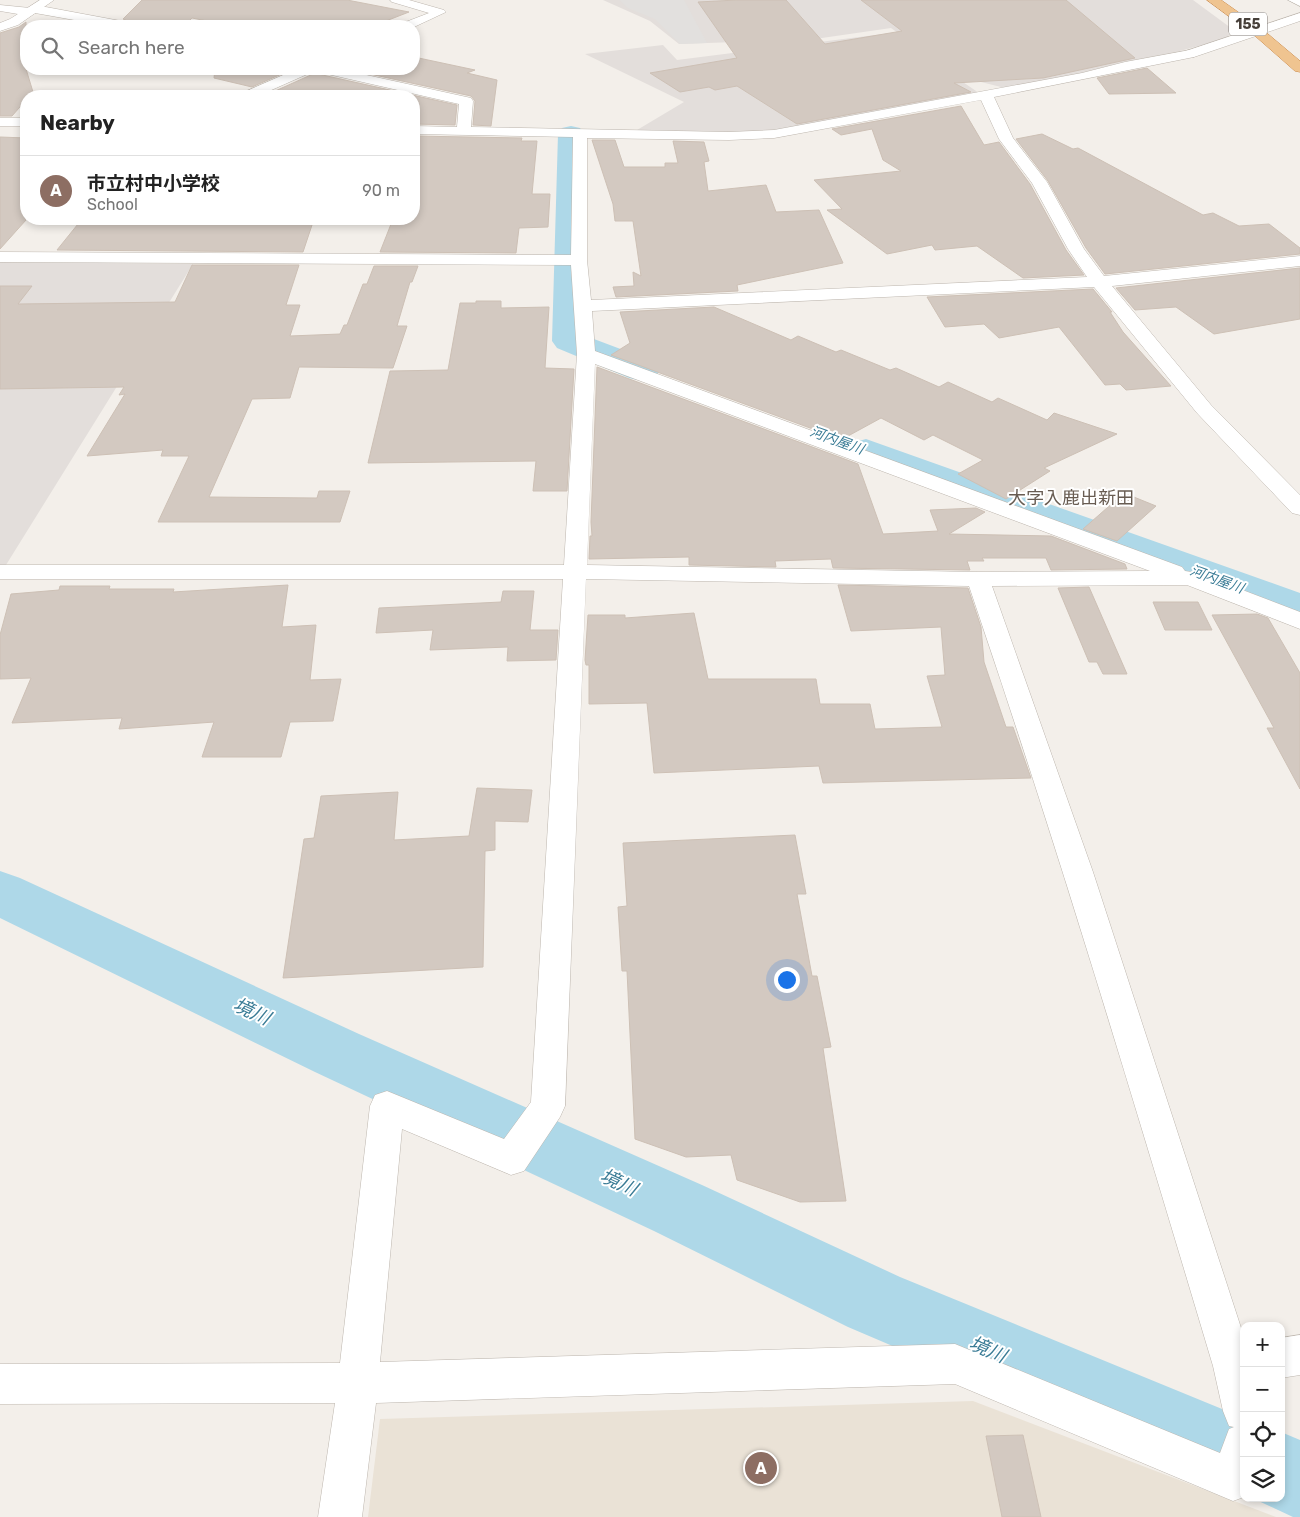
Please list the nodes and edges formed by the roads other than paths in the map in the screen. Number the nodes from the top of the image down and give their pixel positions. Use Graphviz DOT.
graph roads {
  1 [pos="48,0"];
  2 [pos="396,0"];
  3 [pos="1213,0"];
  4 [pos="1294,0"];
  5 [pos="1300,3"];
  6 [pos="0,8"];
  7 [pos="32,10"];
  8 [pos="1300,17"];
  9 [pos="91,20"];
  10 [pos="420,20"];
  11 [pos="0,27"];
  12 [pos="1258,32"];
  13 [pos="1300,68"];
  14 [pos="294,75"];
  15 [pos="350,75"];
  16 [pos="260,90"];
  17 [pos="417,90"];
  18 [pos="420,91"];
  19 [pos="986,95"];
  20 [pos="0,122"];
  21 [pos="20,122"];
  22 [pos="420,130"];
  23 [pos="464,130"];
  24 [pos="580,133"];
  25 [pos="0,257"];
  26 [pos="579,260"];
  27 [pos="1300,261"];
  28 [pos="1099,282"];
  29 [pos="583,306"];
  30 [pos="586,354"];
  31 [pos="1300,508"];
  32 [pos="0,572"];
  33 [pos="576,572"];
  34 [pos="1190,578"];
  35 [pos="978,579"];
  36 [pos="1300,620"];
  37 [pos="1300,1355"];
  38 [pos="1285,1357"];
  39 [pos="1238,1365"];
  40 [pos="1240,1380"];
  41 [pos="358,1383"];
  42 [pos="0,1384"];
  43 [pos="1238,1462"];
  44 [pos="340,1517"];
  1 -- 7 [label="street"];
  2 -- 10 [label="street"];
  3 -- 12 [label="highway, 155"];
  4 -- 5 [label="street"];
  6 -- 7 [label="street"];
  7 -- 9 [label="street"];
  7 -- 11 [label="street"];
  8 -- 12 [label="street"];
  12 -- 13 [label="highway, 155"];
  12 -- 19 [label="street"];
  14 -- 16 [label="street"];
  15 -- 17 [label="street"];
  18 -- 23 [label="street"];
  19 -- 24 [label="street"];
  19 -- 28 [label="street"];
  20 -- 21 [label="street"];
  22 -- 23 [label="street"];
  23 -- 24 [label="street"];
  24 -- 26 [label="street"];
  25 -- 26 [label="street"];
  26 -- 29 [label="street"];
  27 -- 28 [label="street"];
  28 -- 29 [label="street"];
  28 -- 31 [label="street"];
  29 -- 30 [label="street"];
  30 -- 33 [label="street"];
  30 -- 34 [label="street"];
  32 -- 33 [label="street"];
  33 -- 35 [label="street"];
  33 -- 41 [label="street"];
  34 -- 35 [label="street"];
  34 -- 36 [label="street"];
  35 -- 39 [label="street"];
  37 -- 38 [label="street"];
  39 -- 40 [label="street"];
  41 -- 42 [label="street"];
  41 -- 43 [label="street"];
  41 -- 44 [label="street"];
}
